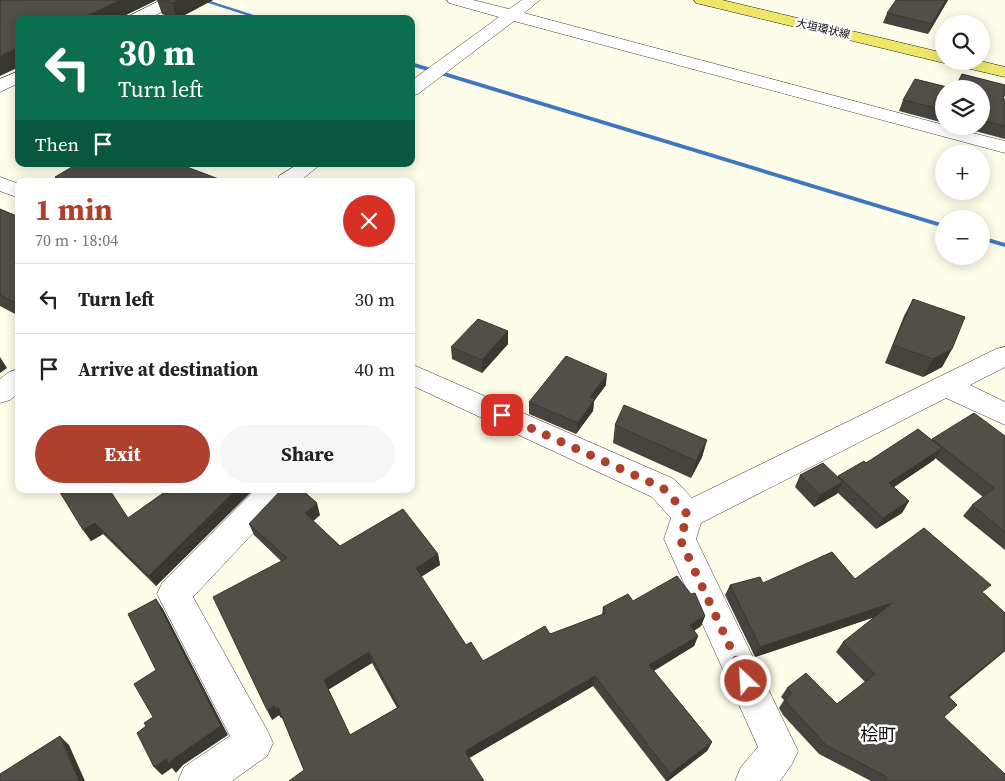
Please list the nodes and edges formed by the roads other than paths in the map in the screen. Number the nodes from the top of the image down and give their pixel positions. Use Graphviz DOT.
graph roads {
  1 [pos="173,0"];
  2 [pos="455,0"];
  3 [pos="532,0"];
  4 [pos="702,0"];
  5 [pos="143,15"];
  6 [pos="511,15"];
  7 [pos="935,56"];
  8 [pos="990,68"];
  9 [pos="1005,72"];
  10 [pos="15,78"];
  11 [pos="0,86"];
  12 [pos="415,87"];
  13 [pos="1005,147"];
  14 [pos="307,167"];
  15 [pos="291,178"];
  16 [pos="0,183"];
  17 [pos="15,190"];
  18 [pos="1005,356"];
  19 [pos="415,376"];
  20 [pos="15,382"];
  21 [pos="947,386"];
  22 [pos="0,393"];
  23 [pos="1005,414"];
  24 [pos="271,493"];
  25 [pos="688,515"];
  26 [pos="198,781"];
  27 [pos="755,781"];
  1 -- 5 [label="street"];
  2 -- 6 [label="street"];
  3 -- 6 [label="street"];
  4 -- 7 [label="main road, 大垣環状線"];
  6 -- 12 [label="street"];
  6 -- 13 [label="street"];
  8 -- 9 [label="main road"];
  10 -- 11 [label="street"];
  14 -- 15 [label="street"];
  16 -- 17 [label="street"];
  18 -- 21 [label="street"];
  19 -- 25 [label="street"];
  20 -- 22 [label="street"];
  21 -- 23 [label="street"];
  21 -- 25 [label="street"];
  24 -- 26 [label="street"];
  25 -- 27 [label="street"];
}
